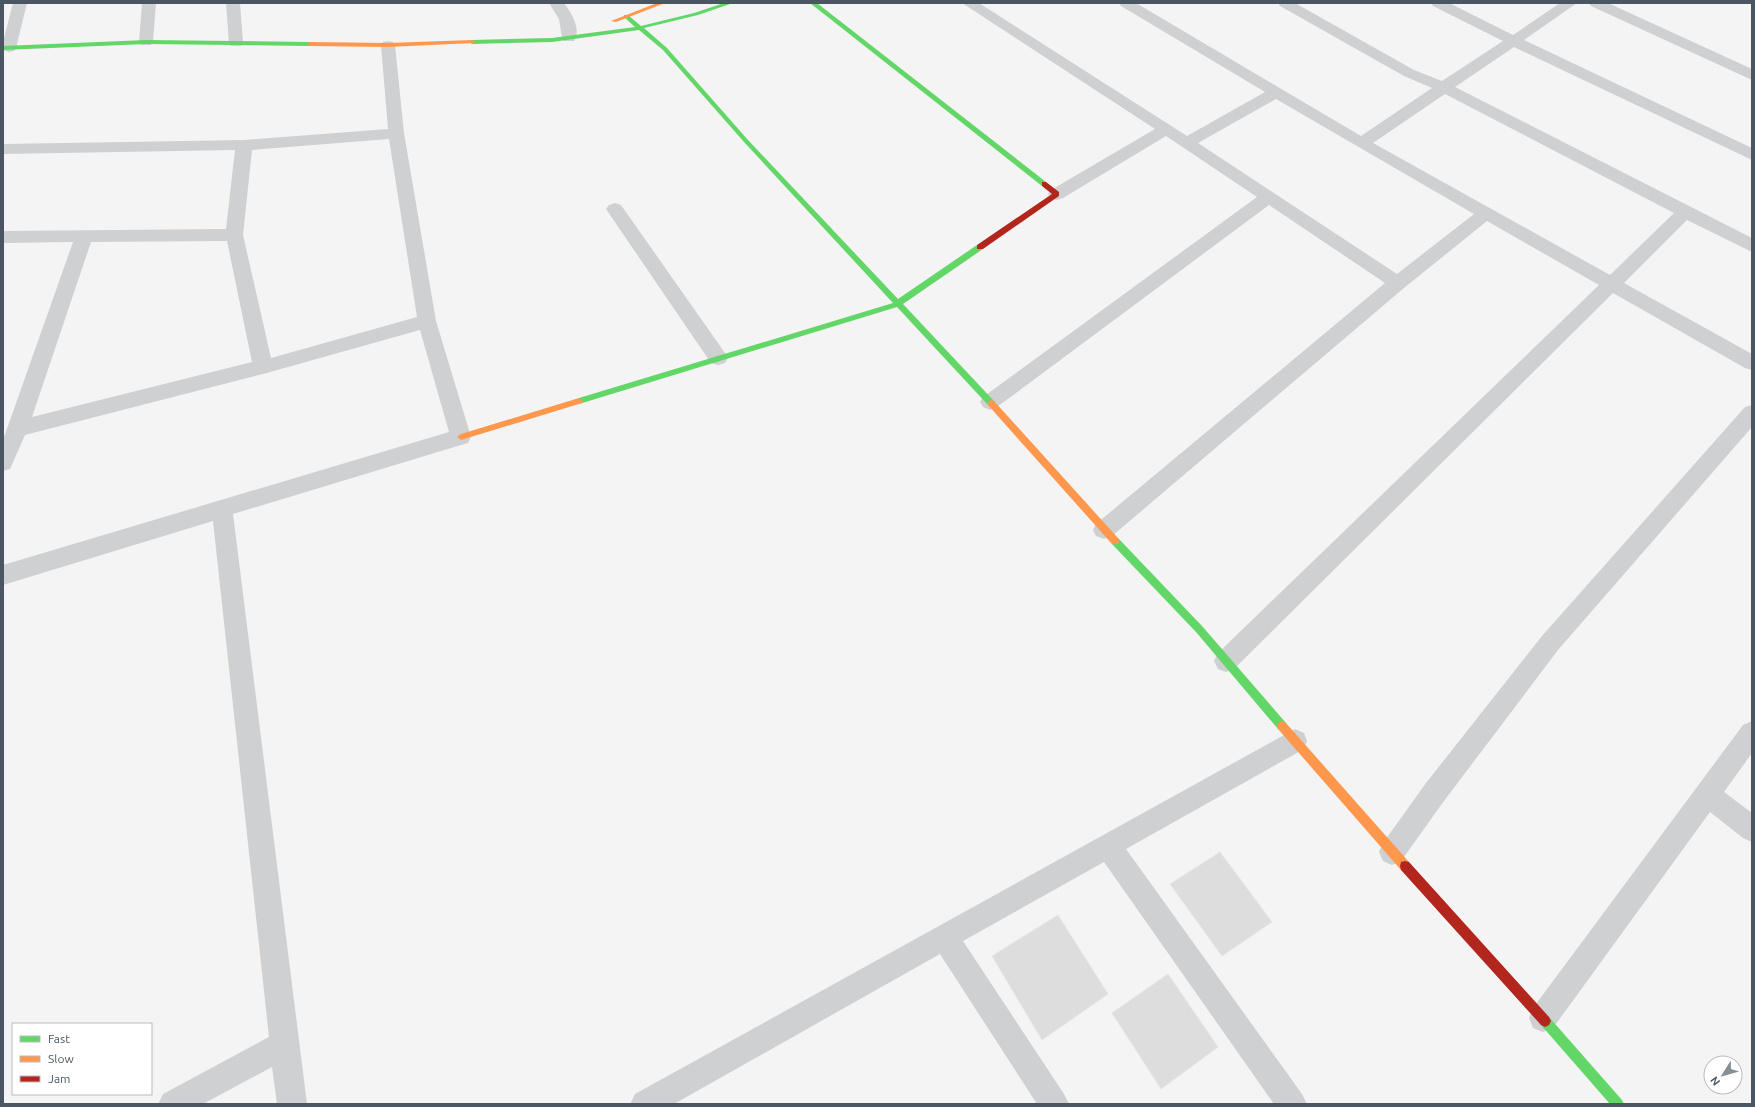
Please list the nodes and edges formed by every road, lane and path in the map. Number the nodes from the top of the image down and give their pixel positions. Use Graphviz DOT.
graph roads {
  1 [pos="20,3"];
  2 [pos="149,3"];
  3 [pos="233,3"];
  4 [pos="556,3"];
  5 [pos="662,3"];
  6 [pos="730,3"];
  7 [pos="813,3"];
  8 [pos="969,3"];
  9 [pos="1126,3"];
  10 [pos="1285,3"];
  11 [pos="1438,3"];
  12 [pos="1570,3"];
  13 [pos="1596,3"];
  14 [pos="626,16"];
  15 [pos="638,28"];
  16 [pos="574,38"];
  17 [pos="1514,41"];
  18 [pos="146,42"];
  19 [pos="236,42"];
  20 [pos="388,45"];
  21 [pos="6,48"];
  22 [pos="1752,75"];
  23 [pos="1445,88"];
  24 [pos="1275,93"];
  25 [pos="1166,129"];
  26 [pos="396,134"];
  27 [pos="1186,143"];
  28 [pos="1361,143"];
  29 [pos="244,145"];
  30 [pos="3,149"];
  31 [pos="1752,155"];
  32 [pos="1057,194"];
  33 [pos="1269,197"];
  34 [pos="615,209"];
  35 [pos="1685,212"];
  36 [pos="1485,214"];
  37 [pos="234,235"];
  38 [pos="84,236"];
  39 [pos="3,237"];
  40 [pos="1752,246"];
  41 [pos="1398,283"];
  42 [pos="1612,284"];
  43 [pos="897,304"];
  44 [pos="427,321"];
  45 [pos="718,358"];
  46 [pos="1752,363"];
  47 [pos="262,367"];
  48 [pos="990,402"];
  49 [pos="1752,413"];
  50 [pos="18,429"];
  51 [pos="461,437"];
  52 [pos="3,463"];
  53 [pos="222,508"];
  54 [pos="1104,530"];
  55 [pos="3,575"];
  56 [pos="1226,661"];
  57 [pos="1752,733"];
  58 [pos="1295,741"];
  59 [pos="1707,794"];
  60 [pos="1752,829"];
  61 [pos="1108,846"];
  62 [pos="1392,852"];
  63 [pos="945,938"];
  64 [pos="1543,1018"];
  65 [pos="284,1045"];
  66 [pos="173,1104"];
  67 [pos="292,1104"];
  68 [pos="645,1104"];
  69 [pos="1054,1104"];
  70 [pos="1292,1104"];
  71 [pos="1618,1104"];
  1 -- 21 [label="street"];
  2 -- 18 [label="street"];
  3 -- 19 [label="street"];
  4 -- 16 [label="street"];
  5 -- 14 [label="street"];
  6 -- 15 [label="street"];
  7 -- 32 [label="street"];
  8 -- 25 [label="street"];
  9 -- 24 [label="street"];
  10 -- 23 [label="street"];
  11 -- 17 [label="street"];
  12 -- 17 [label="street"];
  13 -- 22 [label="street"];
  14 -- 15 [label="street"];
  14 -- 16 [label="street"];
  15 -- 16 [label="street"];
  15 -- 43 [label="street"];
  16 -- 20 [label="street"];
  17 -- 23 [label="street"];
  17 -- 31 [label="street"];
  18 -- 19 [label="street"];
  18 -- 21 [label="street"];
  19 -- 20 [label="street"];
  20 -- 26 [label="street"];
  23 -- 28 [label="street"];
  23 -- 35 [label="street"];
  24 -- 27 [label="street"];
  24 -- 28 [label="street"];
  25 -- 27 [label="street"];
  25 -- 32 [label="street"];
  26 -- 29 [label="street"];
  26 -- 44 [label="street"];
  27 -- 33 [label="street"];
  28 -- 36 [label="street"];
  29 -- 30 [label="street"];
  29 -- 37 [label="street"];
  32 -- 43 [label="street"];
  33 -- 41 [label="street"];
  33 -- 48 [label="street"];
  34 -- 45 [label="street"];
  35 -- 40 [label="street"];
  35 -- 42 [label="street"];
  36 -- 41 [label="street"];
  36 -- 42 [label="street"];
  37 -- 38 [label="street"];
  37 -- 47 [label="street"];
  38 -- 39 [label="street"];
  38 -- 50 [label="street"];
  41 -- 54 [label="street"];
  42 -- 46 [label="street"];
  42 -- 56 [label="street"];
  43 -- 45 [label="street"];
  43 -- 48 [label="street"];
  44 -- 47 [label="street"];
  44 -- 51 [label="street"];
  45 -- 51 [label="street"];
  47 -- 50 [label="street"];
  48 -- 54 [label="street"];
  49 -- 62 [label="street"];
  50 -- 52 [label="street"];
  51 -- 53 [label="street"];
  53 -- 55 [label="street"];
  53 -- 65 [label="street"];
  54 -- 56 [label="street"];
  56 -- 58 [label="street"];
  57 -- 59 [label="street"];
  58 -- 61 [label="street"];
  58 -- 62 [label="street"];
  59 -- 60 [label="street"];
  59 -- 64 [label="street"];
  61 -- 63 [label="street"];
  61 -- 70 [label="street"];
  62 -- 64 [label="street"];
  63 -- 68 [label="street"];
  63 -- 69 [label="street"];
  64 -- 71 [label="street"];
  65 -- 66 [label="street"];
  65 -- 67 [label="street"];
}
